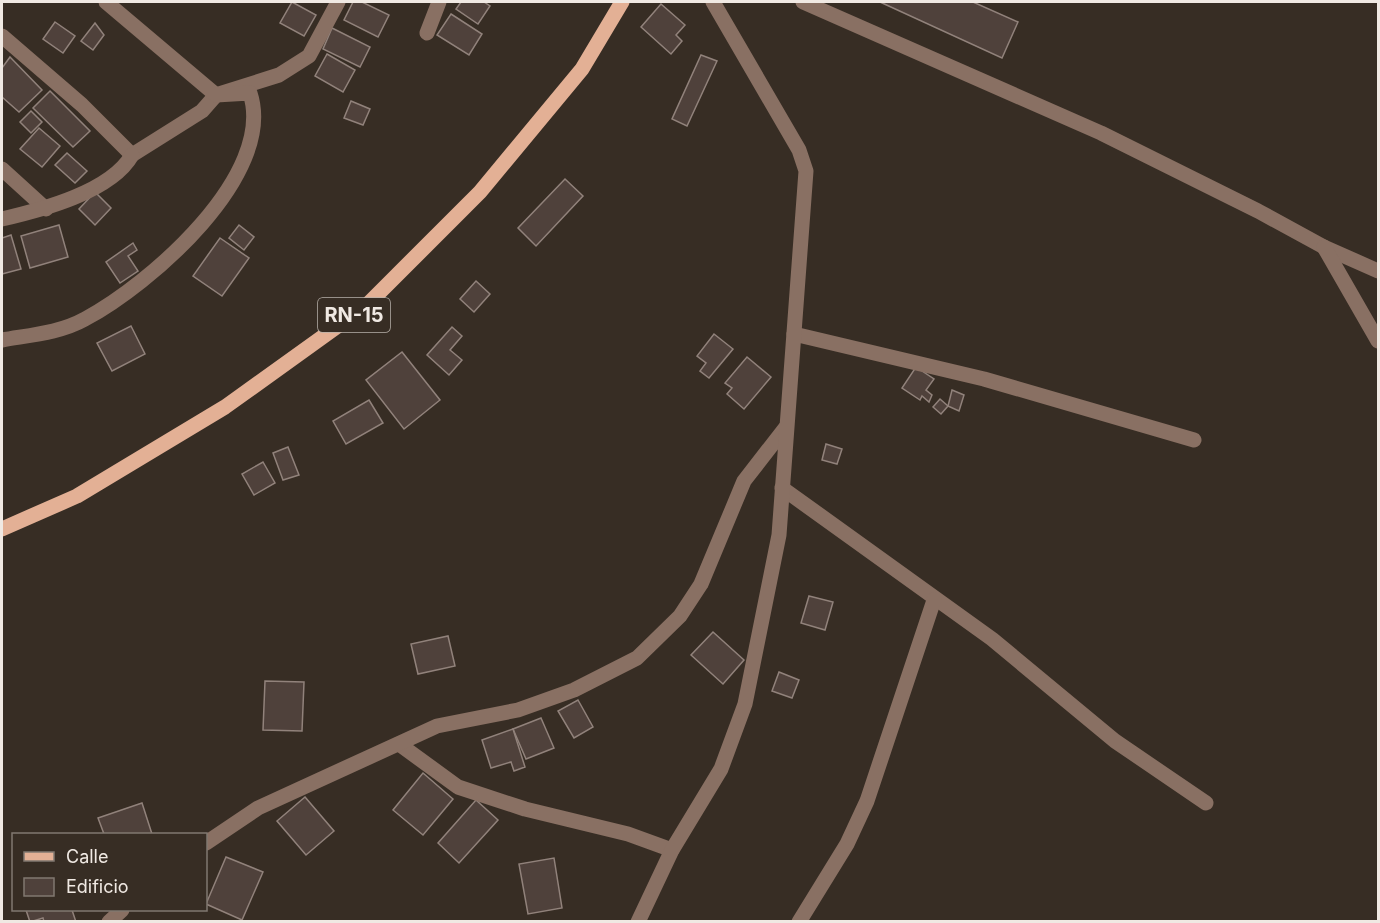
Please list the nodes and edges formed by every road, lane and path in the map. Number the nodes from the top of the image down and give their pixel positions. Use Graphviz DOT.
graph roads {
  1 [pos="106,2"];
  2 [pos="338,2"];
  3 [pos="440,2"];
  4 [pos="622,2"];
  5 [pos="713,2"];
  6 [pos="803,2"];
  7 [pos="427,33"];
  8 [pos="2,36"];
  9 [pos="216,95"];
  10 [pos="132,155"];
  11 [pos="2,170"];
  12 [pos="46,208"];
  13 [pos="2,219"];
  14 [pos="1324,247"];
  15 [pos="1378,268"];
  16 [pos="794,334"];
  17 [pos="2,340"];
  18 [pos="1378,341"];
  19 [pos="786,427"];
  20 [pos="1194,440"];
  21 [pos="782,488"];
  22 [pos="2,530"];
  23 [pos="934,600"];
  24 [pos="399,744"];
  25 [pos="1206,803"];
  26 [pos="207,842"];
  27 [pos="672,850"];
  28 [pos="638,921"];
  29 [pos="799,921"];
  1 -- 9 [label="street"];
  2 -- 9 [label="street"];
  3 -- 7 [label="street"];
  4 -- 22 [label="main road, RN-15"];
  5 -- 16 [label="street"];
  6 -- 14 [label="street"];
  8 -- 10 [label="street"];
  9 -- 10 [label="street"];
  9 -- 17 [label="street"];
  10 -- 12 [label="street"];
  11 -- 12 [label="street"];
  12 -- 13 [label="street"];
  14 -- 15 [label="street"];
  14 -- 18 [label="street"];
  16 -- 19 [label="street"];
  16 -- 20 [label="street"];
  19 -- 21 [label="street"];
  19 -- 24 [label="street"];
  21 -- 23 [label="street"];
  21 -- 27 [label="street"];
  23 -- 25 [label="street"];
  23 -- 29 [label="street"];
  24 -- 26 [label="street"];
  24 -- 27 [label="street"];
  27 -- 28 [label="street"];
}
